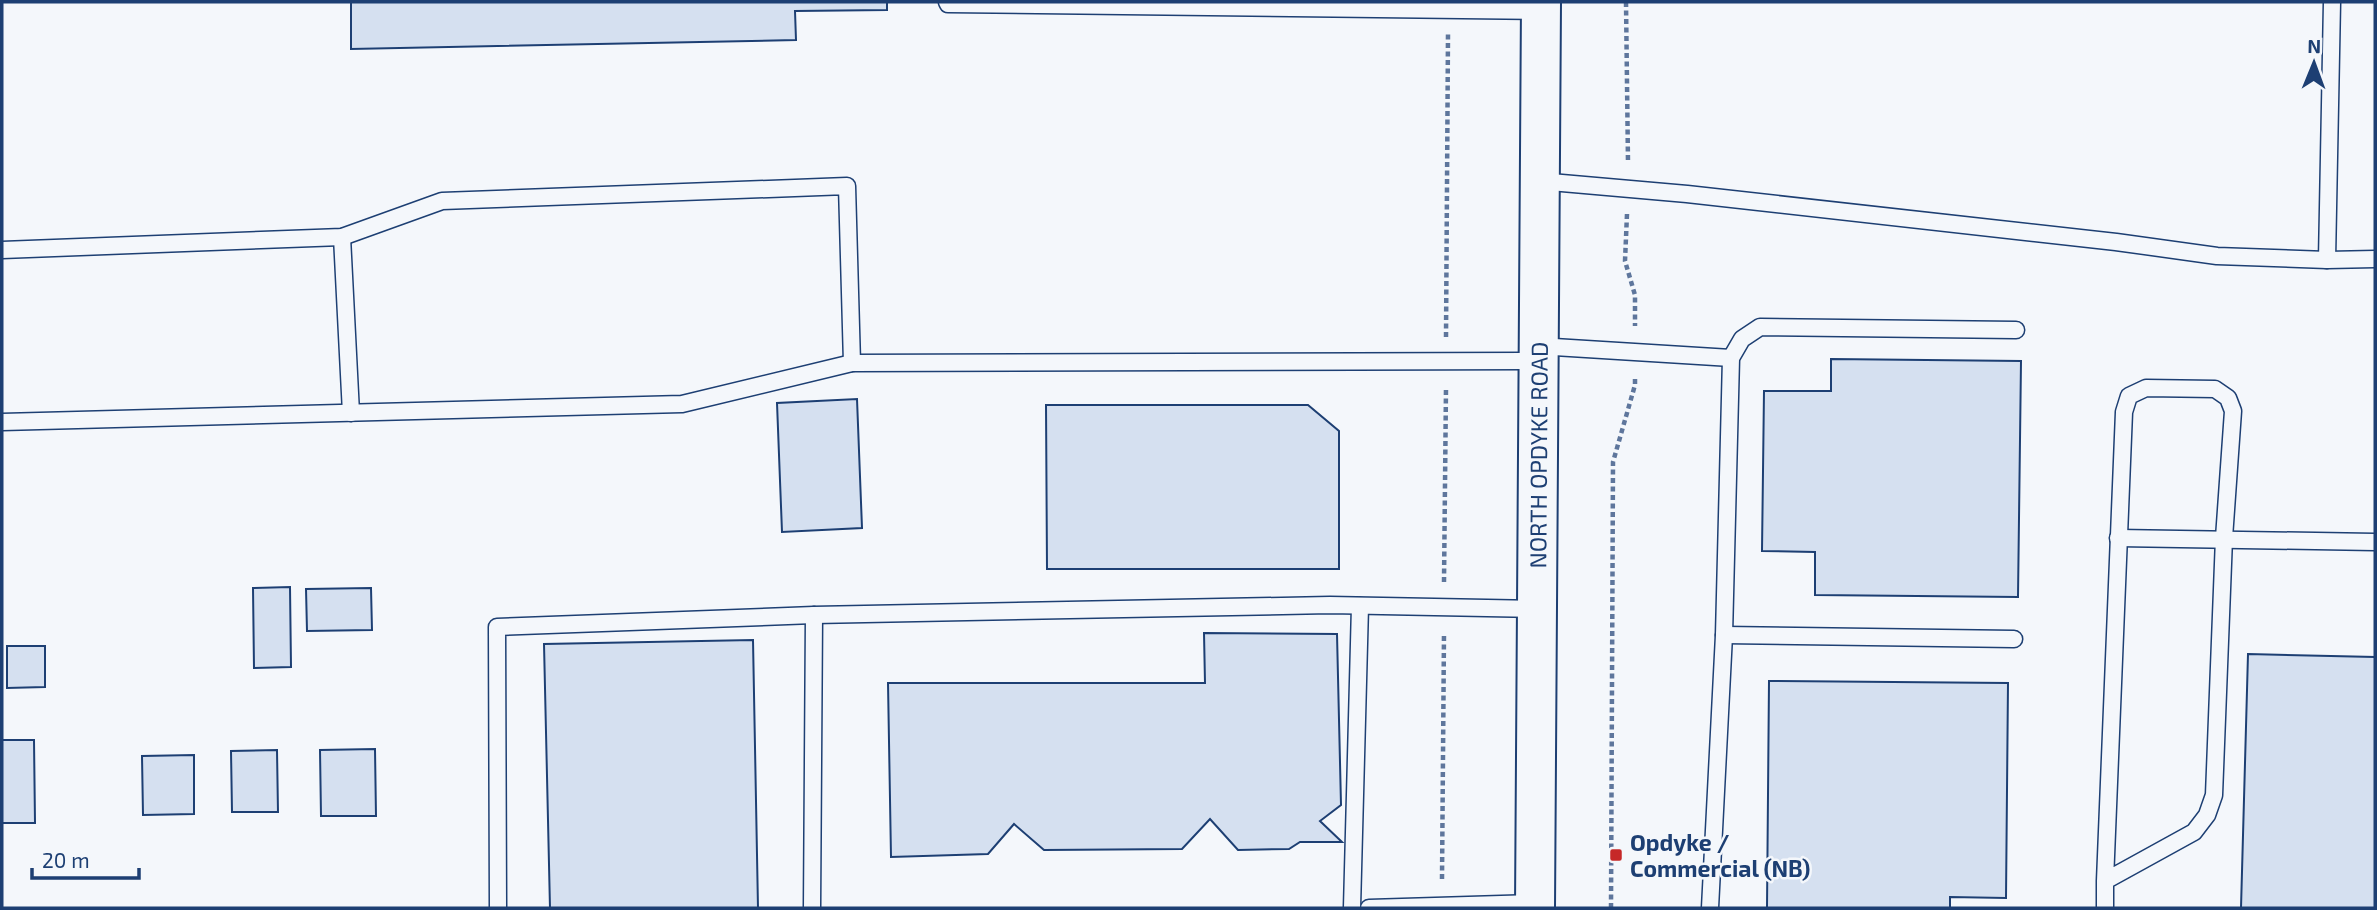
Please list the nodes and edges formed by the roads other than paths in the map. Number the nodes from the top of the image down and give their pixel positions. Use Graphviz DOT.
graph roads {
  1 [pos="947,2"];
  2 [pos="2332,2"];
  3 [pos="1186,4"];
  4 [pos="1541,6"];
  5 [pos="1539,181"];
  6 [pos="342,237"];
  7 [pos="2,250"];
  8 [pos="2375,259"];
  9 [pos="2327,260"];
  10 [pos="2016,330"];
  11 [pos="1538,354"];
  12 [pos="1731,358"];
  13 [pos="852,363"];
  14 [pos="351,413"];
  15 [pos="2,422"];
  16 [pos="2118,538"];
  17 [pos="2224,538"];
  18 [pos="2375,542"];
  19 [pos="1360,606"];
  20 [pos="1536,610"];
  21 [pos="814,615"];
  22 [pos="1724,635"];
  23 [pos="2014,639"];
  24 [pos="2105,881"];
  25 [pos="1536,906"];
  26 [pos="498,908"];
  27 [pos="812,908"];
  28 [pos="1352,908"];
  29 [pos="1370,908"];
  30 [pos="1710,908"];
  31 [pos="2105,908"];
  1 -- 3 [label="lane"];
  2 -- 9 [label="lane"];
  3 -- 4 [label="lane"];
  4 -- 5 [label="main road, NORTH OPDYKE ROAD"];
  5 -- 9 [label="lane"];
  5 -- 11 [label="main road, NORTH OPDYKE ROAD"];
  6 -- 7 [label="lane"];
  6 -- 13 [label="lane"];
  6 -- 14 [label="lane"];
  8 -- 9 [label="lane"];
  10 -- 12 [label="lane"];
  11 -- 12 [label="lane"];
  11 -- 13 [label="lane"];
  11 -- 20 [label="main road, NORTH OPDYKE ROAD"];
  12 -- 22 [label="lane"];
  13 -- 14 [label="lane"];
  14 -- 15 [label="lane"];
  16 -- 17 [label="lane"];
  16 -- 17 [label="lane"];
  16 -- 24 [label="lane"];
  17 -- 18 [label="lane"];
  17 -- 24 [label="lane"];
  19 -- 20 [label="lane"];
  19 -- 21 [label="lane"];
  19 -- 28 [label="lane"];
  20 -- 25 [label="main road, NORTH OPDYKE ROAD"];
  21 -- 26 [label="lane"];
  21 -- 27 [label="lane"];
  22 -- 23 [label="lane"];
  22 -- 30 [label="lane"];
  24 -- 31 [label="lane"];
  25 -- 29 [label="lane"];
}
